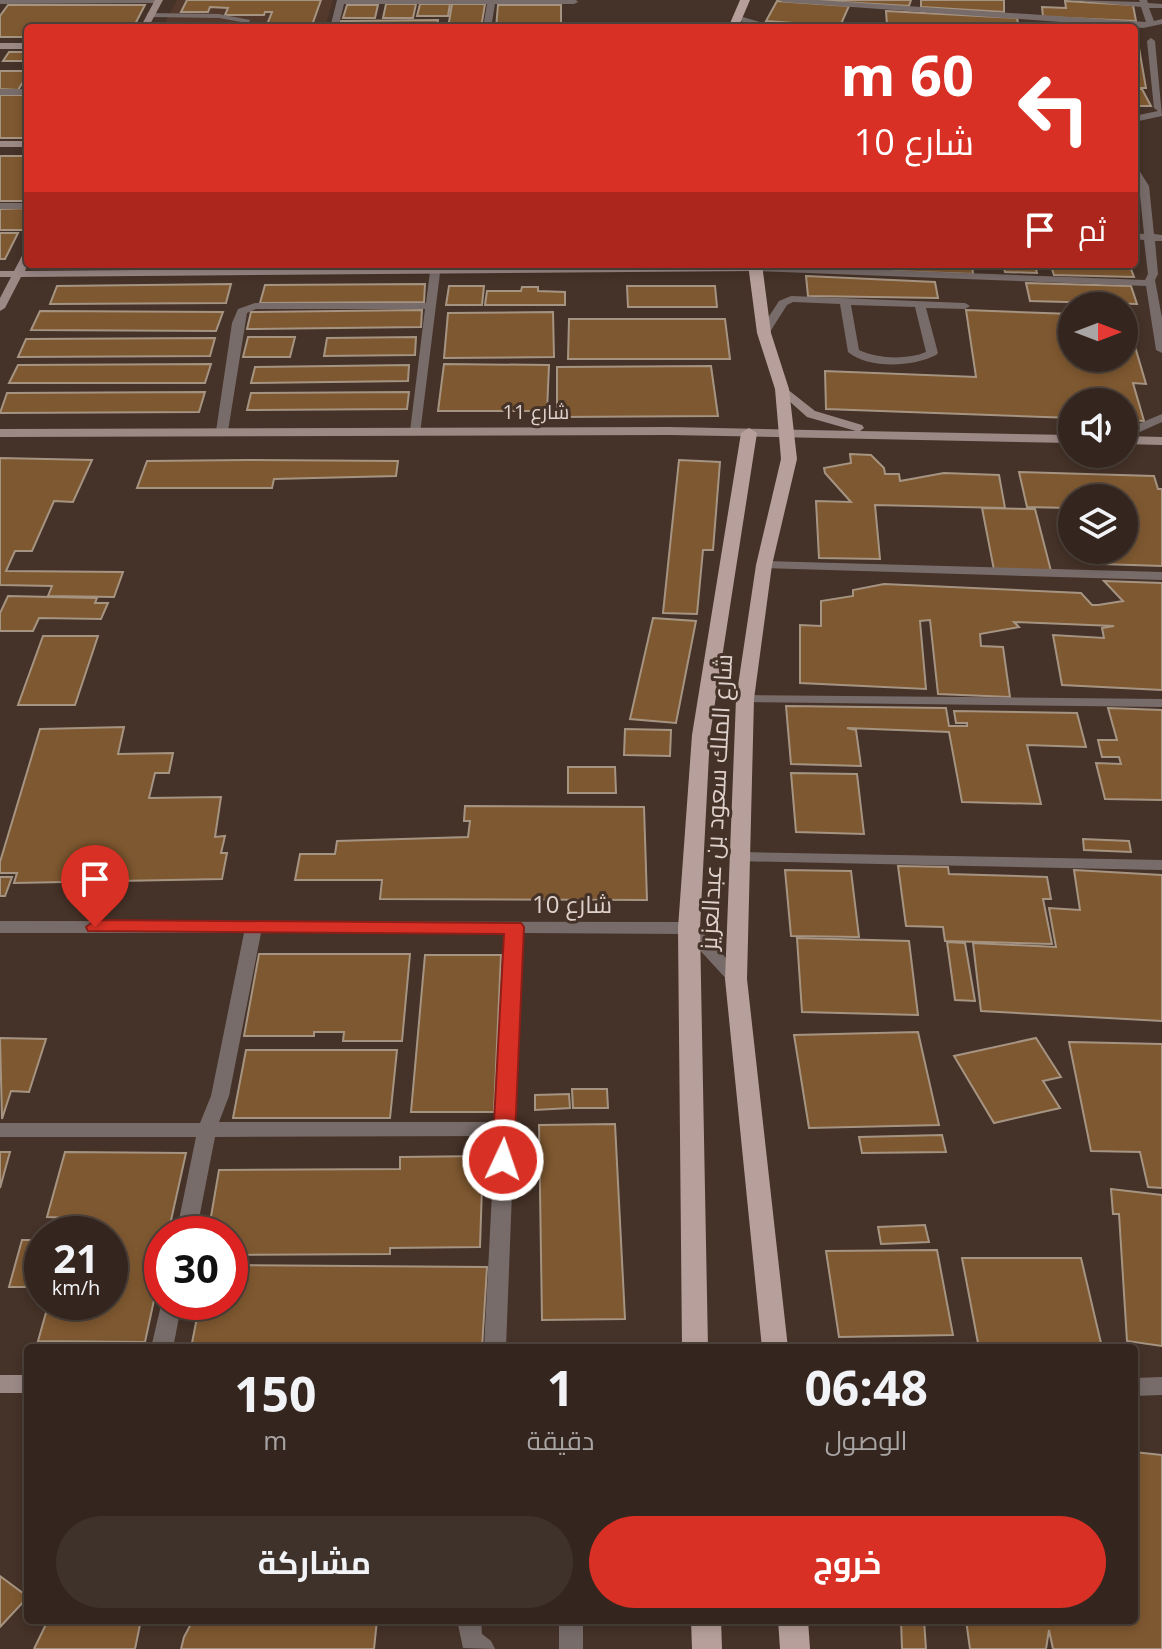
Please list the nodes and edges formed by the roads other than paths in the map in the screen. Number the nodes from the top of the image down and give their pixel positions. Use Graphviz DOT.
graph roads {
  1 [pos="158,0"];
  2 [pos="745,0"];
  3 [pos="783,0"];
  4 [pos="1075,0"];
  5 [pos="341,1"];
  6 [pos="492,1"];
  7 [pos="0,2"];
  8 [pos="574,2"];
  9 [pos="1144,2"];
  10 [pos="1162,6"];
  11 [pos="150,15"];
  12 [pos="1162,21"];
  13 [pos="734,23"];
  14 [pos="146,24"];
  15 [pos="244,24"];
  16 [pos="335,24"];
  17 [pos="488,24"];
  18 [pos="1051,24"];
  19 [pos="1138,25"];
  20 [pos="1151,25"];
  21 [pos="1162,42"];
  22 [pos="0,46"];
  23 [pos="24,46"];
  24 [pos="0,92"];
  25 [pos="24,92"];
  26 [pos="1162,112"];
  27 [pos="1138,118"];
  28 [pos="0,144"];
  29 [pos="24,144"];
  30 [pos="1138,176"];
  31 [pos="0,206"];
  32 [pos="24,206"];
  33 [pos="1138,236"];
  34 [pos="1148,237"];
  35 [pos="1162,238"];
  36 [pos="24,262"];
  37 [pos="440,268"];
  38 [pos="756,268"];
  39 [pos="806,268"];
  40 [pos="0,274"];
  41 [pos="18,274"];
  42 [pos="1154,282"];
  43 [pos="845,300"];
  44 [pos="919,303"];
  45 [pos="431,306"];
  46 [pos="965,306"];
  47 [pos="0,308"];
  48 [pos="764,333"];
  49 [pos="1162,350"];
  50 [pos="782,389"];
  51 [pos="1162,418"];
  52 [pos="1138,430"];
  53 [pos="222,431"];
  54 [pos="416,431"];
  55 [pos="0,433"];
  56 [pos="749,433"];
  57 [pos="789,435"];
  58 [pos="903,436"];
  59 [pos="1138,438"];
  60 [pos="1058,439"];
  61 [pos="1162,441"];
  62 [pos="764,565"];
  63 [pos="1162,576"];
  64 [pos="745,699"];
  65 [pos="1162,703"];
  66 [pos="740,857"];
  67 [pos="1162,865"];
  68 [pos="0,927"];
  69 [pos="254,927"];
  70 [pos="514,927"];
  71 [pos="689,928"];
  72 [pos="736,979"];
  73 [pos="207,1129"];
  74 [pos="505,1129"];
  75 [pos="0,1130"];
  76 [pos="190,1216"];
  77 [pos="168,1320"];
  78 [pos="163,1344"];
  79 [pos="495,1344"];
  80 [pos="695,1344"];
  81 [pos="775,1344"];
  82 [pos="0,1384"];
  83 [pos="24,1384"];
  84 [pos="1162,1386"];
  85 [pos="1138,1387"];
  86 [pos="469,1624"];
  87 [pos="571,1624"];
  88 [pos="706,1624"];
  89 [pos="793,1624"];
  90 [pos="483,1649"];
  91 [pos="571,1649"];
  92 [pos="707,1649"];
  93 [pos="795,1649"];
  1 -- 7 [label="street"];
  1 -- 11 [label="street"];
  2 -- 13 [label="main road"];
  3 -- 18 [label="street"];
  4 -- 9 [label="street"];
  5 -- 6 [label="street"];
  5 -- 16 [label="street"];
  6 -- 8 [label="street"];
  6 -- 17 [label="street"];
  9 -- 10 [label="street"];
  9 -- 20 [label="street"];
  11 -- 14 [label="street"];
  11 -- 15 [label="street"];
  12 -- 20 [label="street"];
  19 -- 20 [label="street"];
  21 -- 26 [label="street"];
  22 -- 23 [label="street"];
  24 -- 25 [label="street"];
  26 -- 27 [label="street"];
  28 -- 29 [label="street"];
  30 -- 34 [label="street"];
  31 -- 32 [label="street"];
  33 -- 34 [label="street"];
  34 -- 35 [label="street"];
  34 -- 42 [label="street"];
  36 -- 41 [label="street"];
  37 -- 41 [label="street"];
  37 -- 45 [label="street"];
  38 -- 48 [label="main road, شارع الملك سعود بن عبدالعزيز"];
  39 -- 42 [label="street"];
  40 -- 41 [label="street"];
  41 -- 47 [label="street"];
  42 -- 49 [label="street"];
  43 -- 44 [label="street"];
  43 -- 44 [label="street"];
  43 -- 48 [label="street"];
  44 -- 46 [label="street"];
  45 -- 53 [label="street"];
  45 -- 54 [label="street"];
  48 -- 50 [label="main road, شارع الملك سعود بن عبدالعزيز"];
  50 -- 57 [label="main road, شارع الملك سعود بن عبدالعزيز"];
  50 -- 58 [label="street"];
  51 -- 52 [label="street"];
  53 -- 54 [label="street, شارع 11"];
  53 -- 55 [label="street, شارع 11"];
  54 -- 56 [label="street, شارع 11"];
  56 -- 57 [label="street, شارع 11"];
  56 -- 71 [label="main road, شارع الملك سعود بن عبدالعزيز"];
  57 -- 58 [label="street, شارع 11"];
  57 -- 62 [label="main road, شارع الملك سعود بن عبدالعزيز"];
  58 -- 60 [label="street, شارع 11"];
  59 -- 61 [label="street"];
  62 -- 63 [label="street"];
  62 -- 64 [label="main road, شارع الملك سعود بن عبدالعزيز"];
  64 -- 65 [label="street"];
  64 -- 66 [label="main road, شارع الملك سعود بن عبدالعزيز"];
  66 -- 67 [label="street"];
  66 -- 72 [label="main road, شارع الملك سعود بن عبدالعزيز"];
  68 -- 69 [label="street, شارع 10"];
  69 -- 70 [label="street, شارع 10"];
  69 -- 73 [label="street"];
  70 -- 71 [label="street, شارع 10"];
  70 -- 74 [label="street"];
  71 -- 72 [label="street"];
  71 -- 80 [label="main road, شارع الملك سعود بن عبدالعزيز"];
  72 -- 81 [label="main road, شارع الملك سعود بن عبدالعزيز"];
  73 -- 74 [label="street"];
  73 -- 75 [label="street"];
  73 -- 76 [label="street"];
  74 -- 79 [label="street"];
  77 -- 78 [label="street"];
  82 -- 83 [label="street"];
  84 -- 85 [label="street"];
  86 -- 90 [label="street"];
  87 -- 91 [label="street"];
  88 -- 92 [label="main road"];
  89 -- 93 [label="main road"];
}
